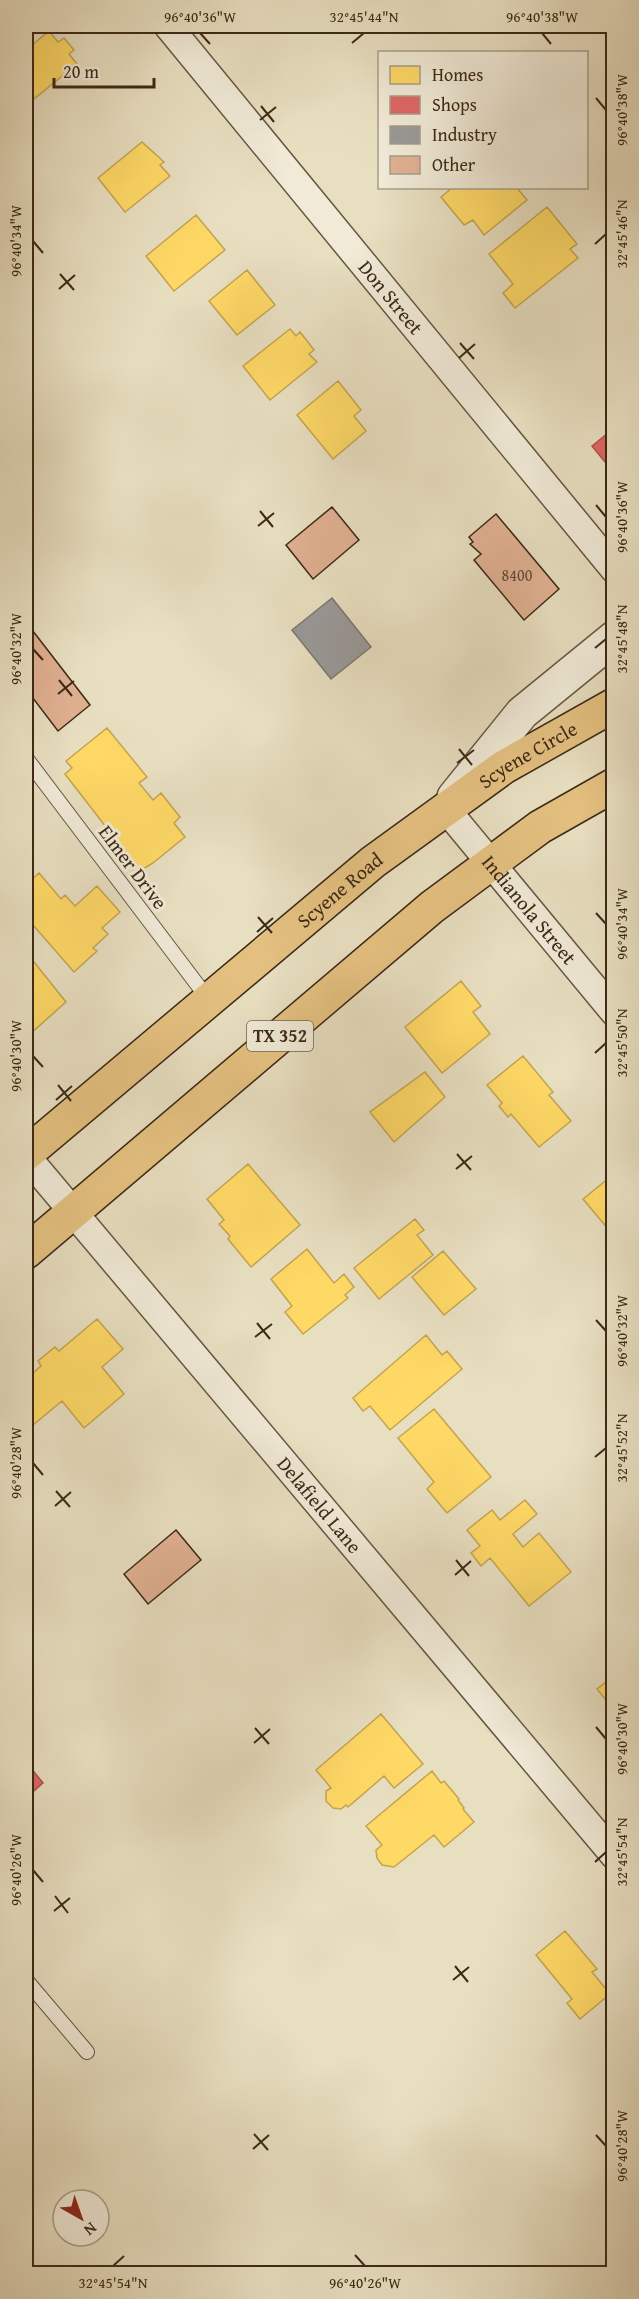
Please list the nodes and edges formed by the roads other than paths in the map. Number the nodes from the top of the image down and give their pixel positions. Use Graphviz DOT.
graph roads {
  1 [pos="168,26"];
  2 [pos="614,569"];
  3 [pos="614,639"];
  4 [pos="614,705"];
  5 [pos="26,758"];
  6 [pos="614,785"];
  7 [pos="445,807"];
  8 [pos="490,863"];
  9 [pos="209,1000"];
  10 [pos="614,1012"];
  11 [pos="26,1155"];
  12 [pos="72,1213"];
  13 [pos="26,1252"];
  14 [pos="614,1854"];
  15 [pos="26,1980"];
  16 [pos="87,2052"];
  1 -- 2 [label="street, Don Street"];
  3 -- 7 [label="street, Scyene Road"];
  4 -- 7 [label="main road, Scyene Circle"];
  5 -- 9 [label="lane, Elmer Drive"];
  6 -- 8 [label="main road, TX 352"];
  7 -- 8 [label="street, Indianola Street"];
  7 -- 9 [label="main road, Scyene Road"];
  8 -- 10 [label="street, Indianola Street"];
  8 -- 12 [label="main road, TX 352"];
  9 -- 11 [label="main road, Scyene Road"];
  11 -- 12 [label="street, Delafield Lane"];
  12 -- 13 [label="main road, TX 352"];
  12 -- 14 [label="street, Delafield Lane"];
  15 -- 16 [label="lane"];
}
